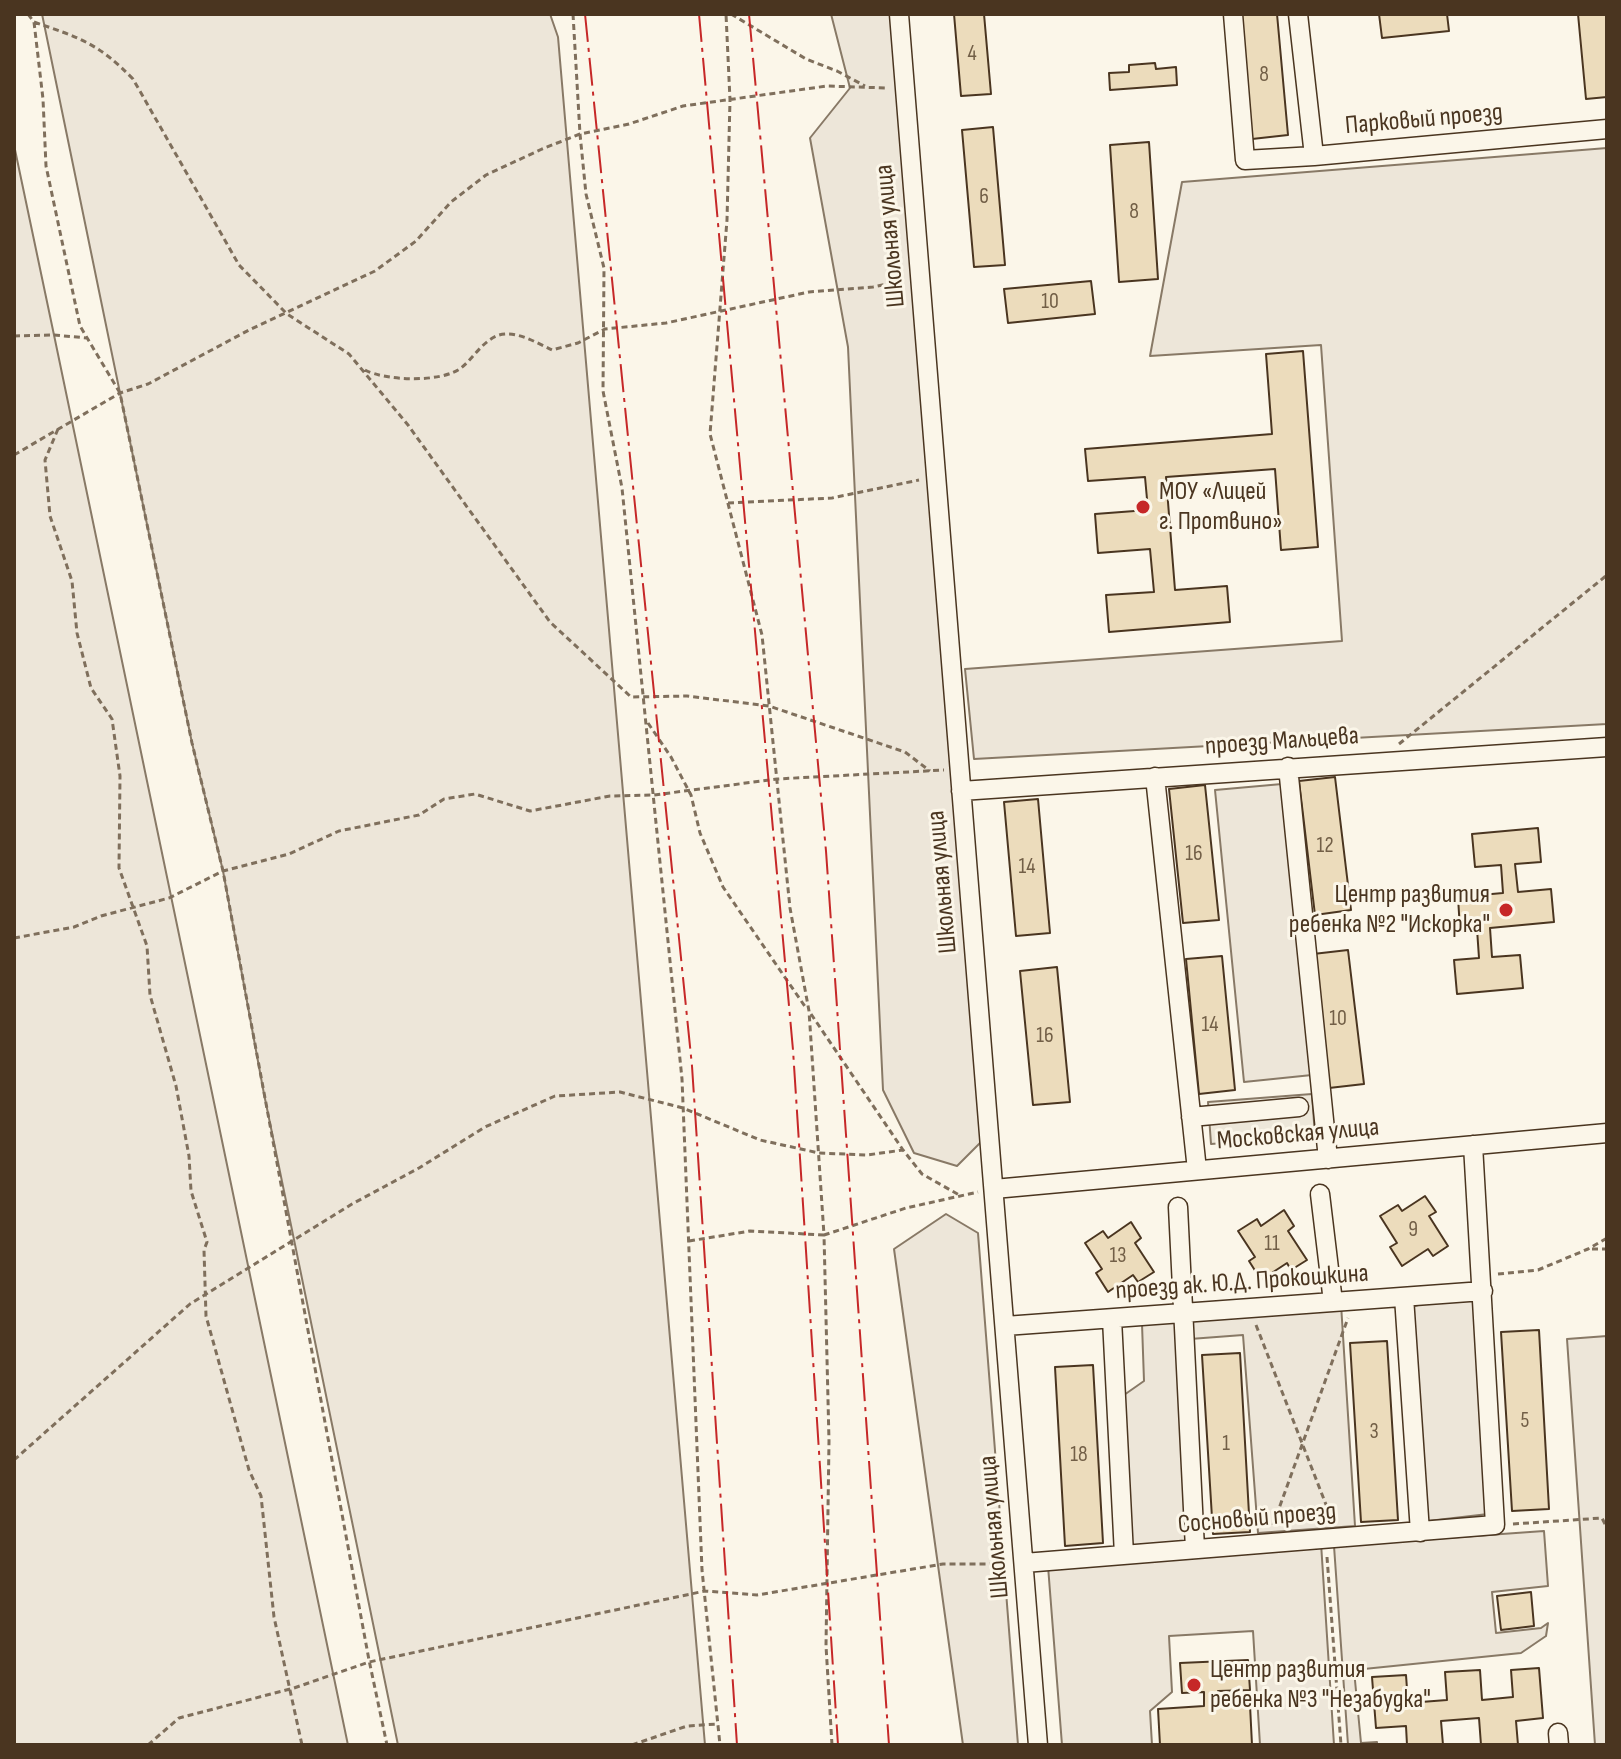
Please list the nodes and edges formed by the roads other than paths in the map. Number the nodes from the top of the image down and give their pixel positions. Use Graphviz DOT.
graph roads {
  1 [pos="899,14"];
  2 [pos="1233,14"];
  3 [pos="1298,14"];
  4 [pos="1607,129"];
  5 [pos="1314,156"];
  6 [pos="1607,747"];
  7 [pos="1288,767"];
  8 [pos="1155,777"];
  9 [pos="961,791"];
  10 [pos="1299,1107"];
  11 [pos="1191,1117"];
  12 [pos="1607,1133"];
  13 [pos="1473,1145"];
  14 [pos="1328,1159"];
  15 [pos="1197,1170"];
  16 [pos="994,1189"];
  17 [pos="1320,1194"];
  18 [pos="1178,1207"];
  19 [pos="1482,1283"];
  20 [pos="1404,1297"];
  21 [pos="1333,1302"];
  22 [pos="1183,1313"];
  23 [pos="1112,1319"];
  24 [pos="1005,1326"];
  25 [pos="1420,1532"];
  26 [pos="1195,1549"];
  27 [pos="1124,1555"];
  28 [pos="1024,1563"];
  29 [pos="1038,1745"];
  1 -- 9 [label="street, Школьная улица"];
  2 -- 5 [label="street, Парковый проезд"];
  3 -- 5 [label="street"];
  4 -- 5 [label="street, Парковый проезд"];
  6 -- 7 [label="street, проезд Мальцева"];
  7 -- 8 [label="street, проезд Мальцева"];
  7 -- 14 [label="street"];
  8 -- 9 [label="street, проезд Мальцева"];
  8 -- 11 [label="street"];
  9 -- 16 [label="street, Школьная улица"];
  10 -- 11 [label="street"];
  11 -- 15 [label="street"];
  12 -- 13 [label="street, Московская улица"];
  13 -- 14 [label="street, Московская улица"];
  13 -- 19 [label="street"];
  14 -- 15 [label="street, Московская улица"];
  15 -- 16 [label="street, Московская улица"];
  16 -- 24 [label="street, Школьная улица"];
  17 -- 21 [label="street"];
  18 -- 22 [label="street"];
  19 -- 20 [label="street, проезд ак. Ю.Д. Прокошкина"];
  19 -- 25 [label="street, Сосновый проезд"];
  20 -- 21 [label="street, проезд ак. Ю.Д. Прокошкина"];
  20 -- 25 [label="street"];
  21 -- 22 [label="street, проезд ак. Ю.Д. Прокошкина"];
  22 -- 23 [label="street, проезд ак. Ю.Д. Прокошкина"];
  22 -- 26 [label="street"];
  23 -- 24 [label="street, проезд ак. Ю.Д. Прокошкина"];
  23 -- 27 [label="street"];
  24 -- 28 [label="street, Школьная улица"];
  25 -- 26 [label="street, Сосновый проезд"];
  26 -- 27 [label="street, Сосновый проезд"];
  27 -- 28 [label="street, Сосновый проезд"];
  28 -- 29 [label="street, Школьная улица"];
}
